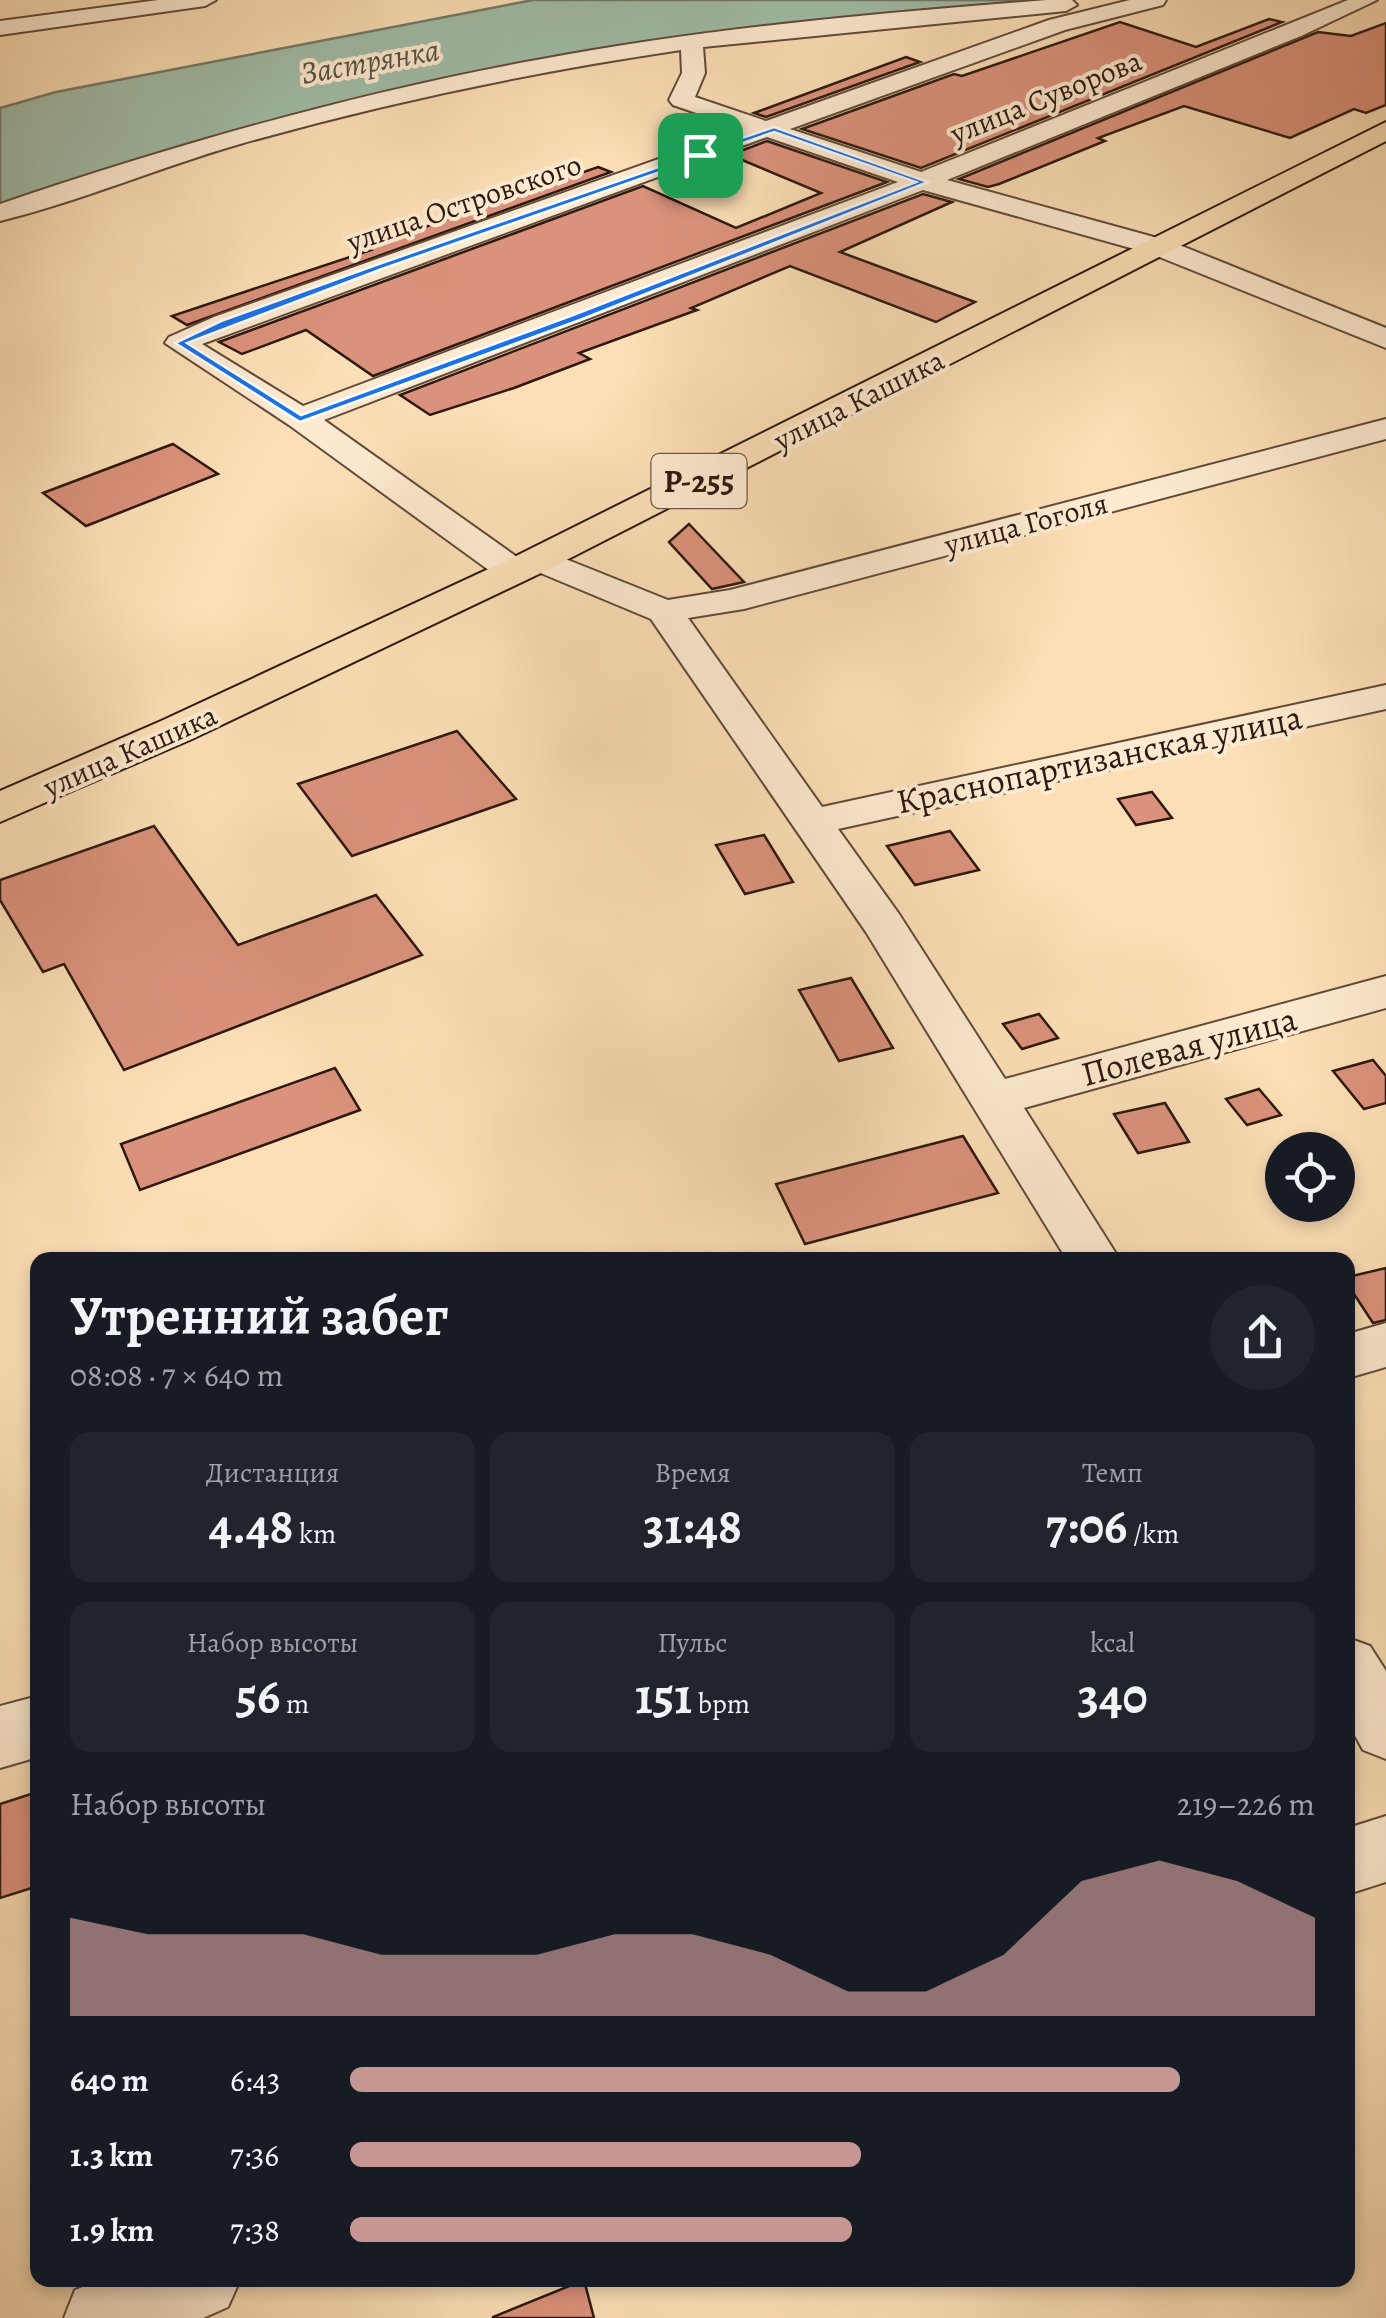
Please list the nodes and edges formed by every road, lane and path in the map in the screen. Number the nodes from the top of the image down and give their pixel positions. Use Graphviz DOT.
graph roads {
  1 [pos="205,0"];
  2 [pos="1125,0"];
  3 [pos="1156,0"];
  4 [pos="1366,0"];
  5 [pos="0,28"];
  6 [pos="691,43"];
  7 [pos="774,130"];
  8 [pos="1386,130"];
  9 [pos="924,182"];
  10 [pos="0,213"];
  11 [pos="1162,248"];
  12 [pos="1370,307"];
  13 [pos="1340,320"];
  14 [pos="1386,339"];
  15 [pos="300,418"];
  16 [pos="1386,429"];
  17 [pos="528,566"];
  18 [pos="664,611"];
  19 [pos="1386,697"];
  20 [pos="0,808"];
  21 [pos="813,822"];
  22 [pos="1386,992"];
  23 [pos="992,1100"];
  24 [pos="1089,1252"];
  25 [pos="1386,1345"];
  26 [pos="1355,1354"];
  27 [pos="1355,1679"];
  28 [pos="1386,1728"];
  29 [pos="30,1729"];
  30 [pos="0,1738"];
  31 [pos="1386,1848"];
  32 [pos="1355,1859"];
  33 [pos="183,2287"];
  34 [pos="103,2318"];
  1 -- 5 [label="street"];
  2 -- 6 [label="street"];
  3 -- 7 [label="street, улица Островского"];
  4 -- 9 [label="street, улица Суворова"];
  6 -- 7 [label="street"];
  6 -- 10 [label="street"];
  7 -- 9 [label="street"];
  7 -- 15 [label="street, улица Островского"];
  8 -- 11 [label="highway, улица Кашика / Р-255"];
  9 -- 11 [label="street"];
  9 -- 15 [label="street, улица Суворова"];
  11 -- 13 [label="street"];
  11 -- 17 [label="highway, улица Кашика / Р-255"];
  12 -- 13 [label="street"];
  13 -- 14 [label="street"];
  15 -- 17 [label="street, улица Островского"];
  16 -- 18 [label="street, улица Гоголя"];
  17 -- 18 [label="street, улица Островского"];
  17 -- 20 [label="highway, улица Кашика / Р-255"];
  18 -- 21 [label="street"];
  19 -- 21 [label="street, Краснопартизанская улица"];
  21 -- 23 [label="street"];
  22 -- 23 [label="street, Полевая улица"];
  23 -- 24 [label="street"];
  25 -- 26 [label="street"];
  27 -- 28 [label="street"];
  29 -- 30 [label="street"];
  31 -- 32 [label="street"];
  33 -- 34 [label="street"];
}
